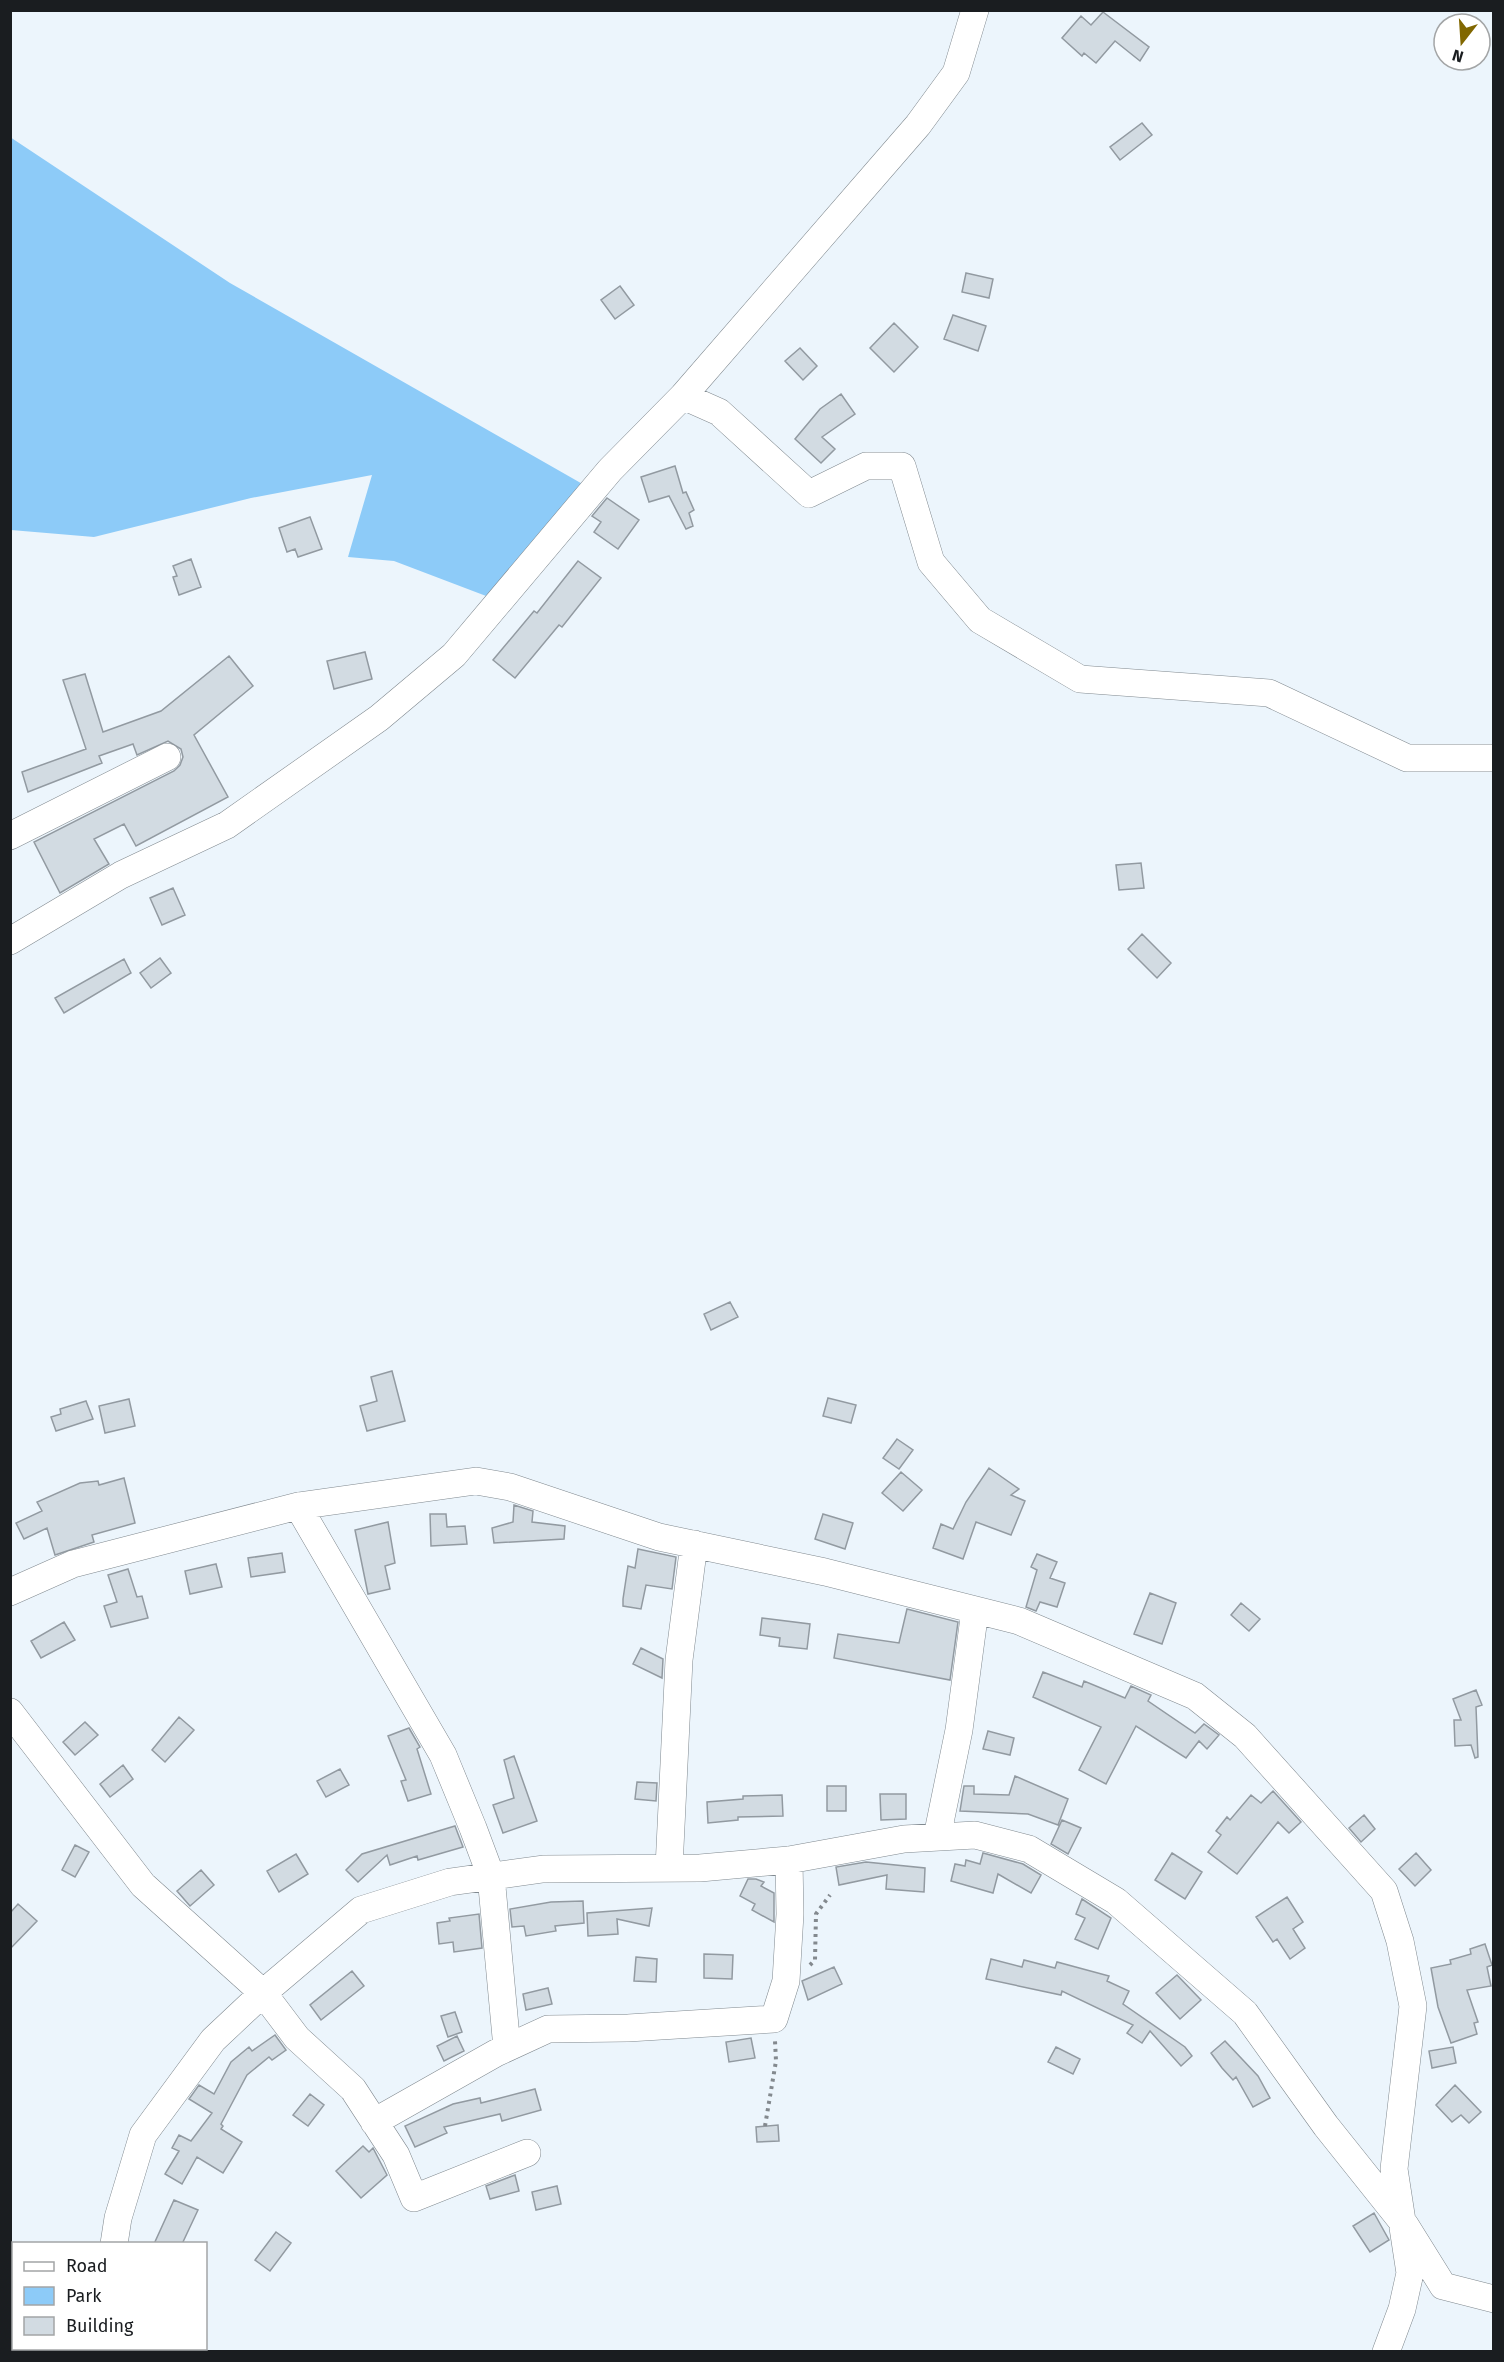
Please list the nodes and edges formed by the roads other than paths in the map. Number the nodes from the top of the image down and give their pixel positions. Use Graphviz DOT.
graph roads {
  1 [pos="975,10"];
  2 [pos="683,396"];
  3 [pos="167,757"];
  4 [pos="1494,758"];
  5 [pos="10,836"];
  6 [pos="10,941"];
  7 [pos="298,1506"];
  8 [pos="694,1544"];
  9 [pos="10,1592"];
  10 [pos="975,1610"];
  11 [pos="10,1712"];
  12 [pos="937,1837"];
  13 [pos="789,1860"];
  14 [pos="669,1868"];
  15 [pos="491,1876"];
  16 [pos="263,1993"];
  17 [pos="507,2048"];
  18 [pos="374,2122"];
  19 [pos="527,2153"];
  20 [pos="1405,2225"];
  21 [pos="114,2242"];
  22 [pos="1494,2299"];
  23 [pos="1386,2352"];
  1 -- 2 [label="street"];
  2 -- 4 [label="street"];
  2 -- 6 [label="street"];
  3 -- 5 [label="street"];
  7 -- 8 [label="street"];
  7 -- 9 [label="street"];
  7 -- 15 [label="street"];
  8 -- 10 [label="street"];
  8 -- 14 [label="street"];
  10 -- 12 [label="street"];
  10 -- 20 [label="street"];
  11 -- 16 [label="street"];
  12 -- 13 [label="street"];
  12 -- 20 [label="street"];
  13 -- 14 [label="street"];
  13 -- 17 [label="street"];
  14 -- 15 [label="street"];
  15 -- 16 [label="street"];
  15 -- 17 [label="street"];
  16 -- 18 [label="street"];
  16 -- 21 [label="street"];
  17 -- 18 [label="street"];
  18 -- 19 [label="street"];
  20 -- 22 [label="street"];
  20 -- 23 [label="street"];
}
